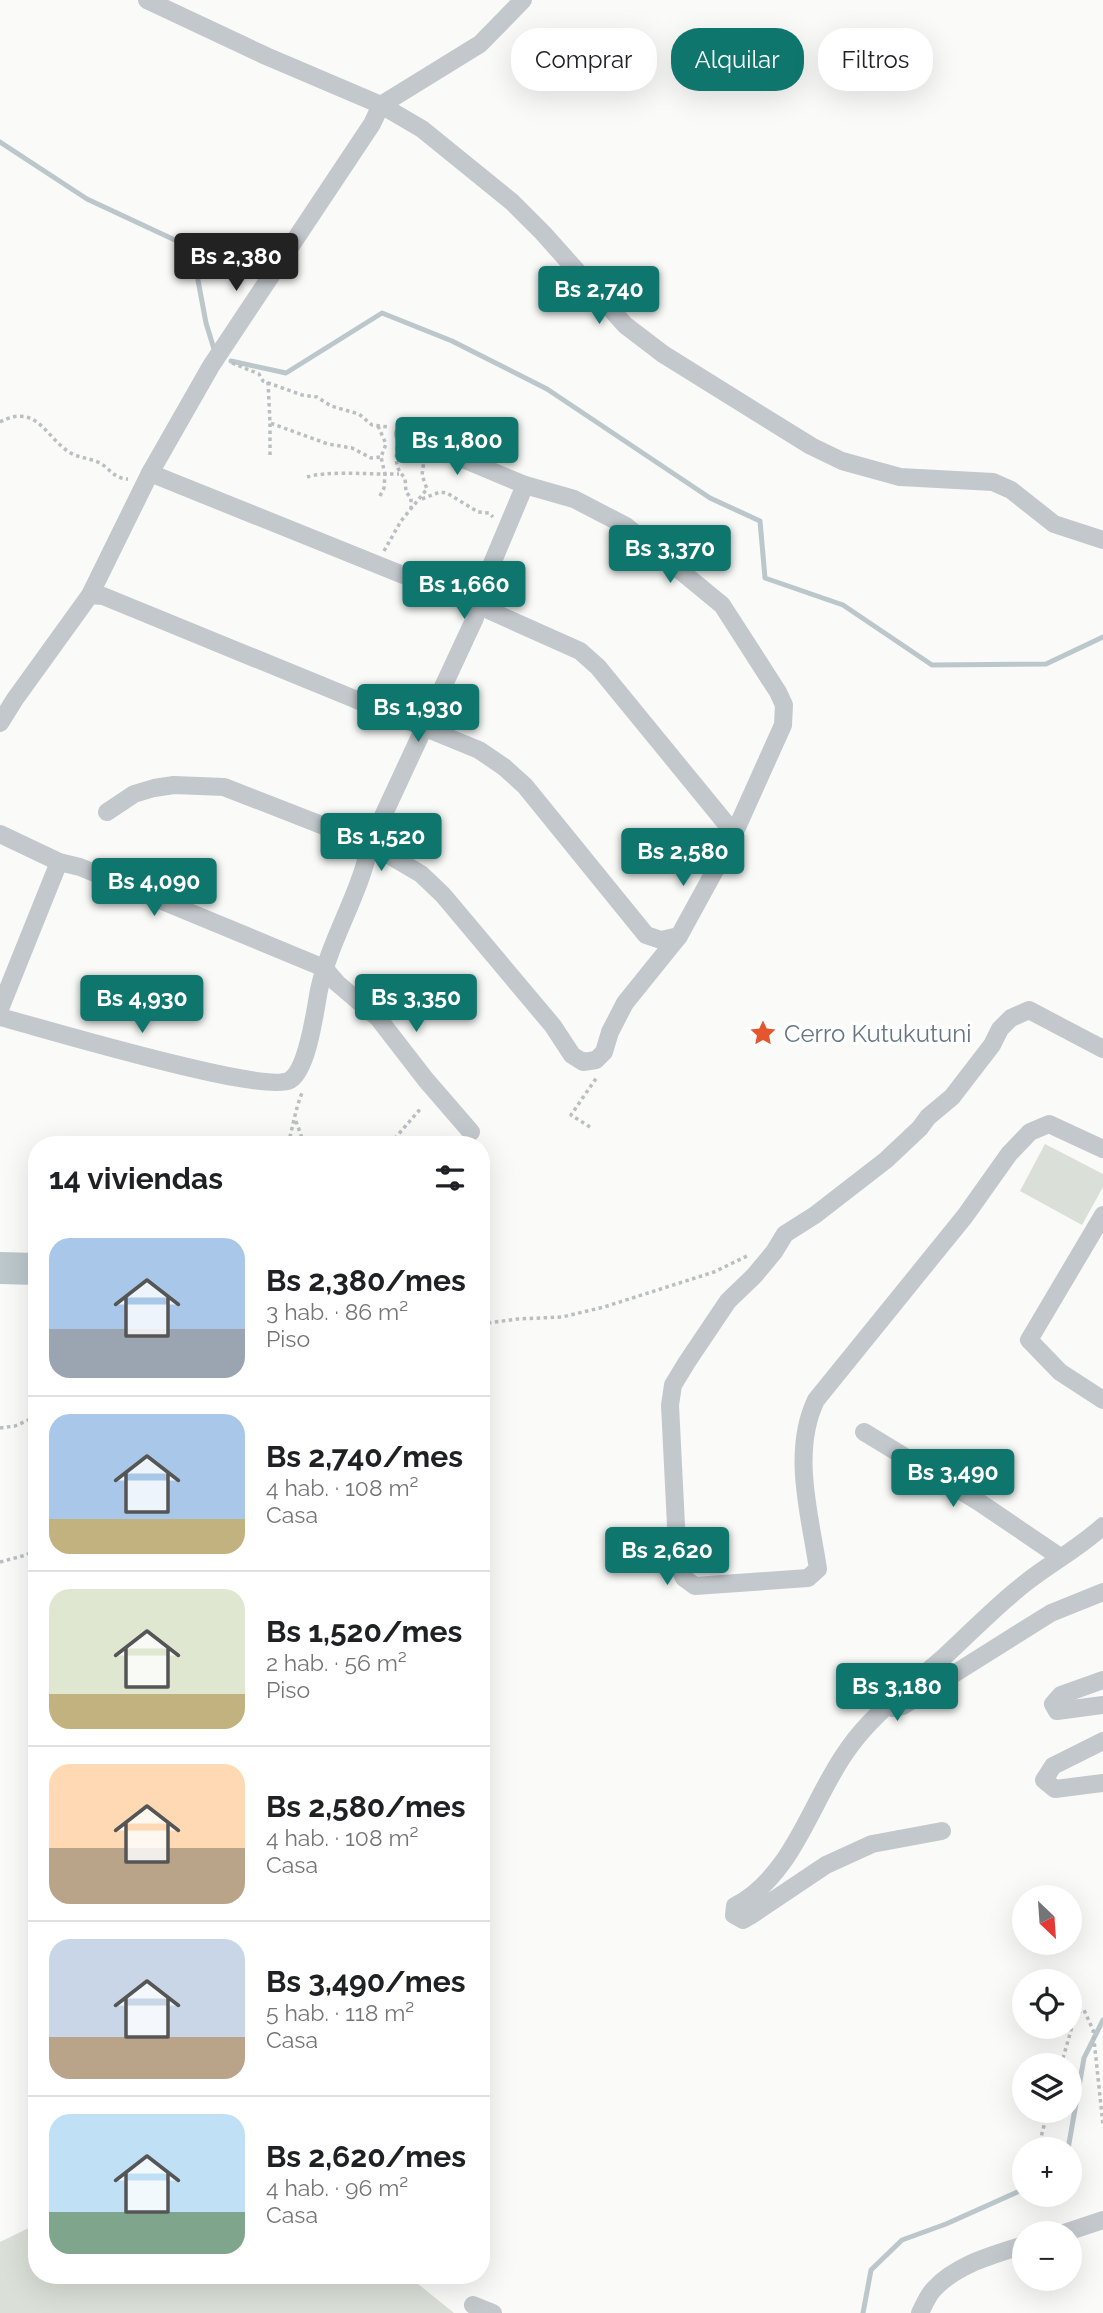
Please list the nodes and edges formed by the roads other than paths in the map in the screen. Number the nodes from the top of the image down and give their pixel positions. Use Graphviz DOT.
graph roads {
  1 [pos="147,0"];
  2 [pos="523,0"];
  3 [pos="381,105"];
  4 [pos="403,434"];
  5 [pos="150,473"];
  6 [pos="525,485"];
  7 [pos="1103,540"];
  8 [pos="90,594"];
  9 [pos="475,604"];
  10 [pos="0,723"];
  11 [pos="425,727"];
  12 [pos="107,812"];
  13 [pos="733,832"];
  14 [pos="0,834"];
  15 [pos="370,844"];
  16 [pos="59,862"];
  17 [pos="679,936"];
  18 [pos="324,968"];
  19 [pos="0,1009"];
  20 [pos="0,1017"];
  21 [pos="1103,1049"];
  22 [pos="471,1132"];
  23 [pos="1103,1149"];
  24 [pos="1103,1215"];
  25 [pos="1103,1399"];
  26 [pos="864,1432"];
  27 [pos="1103,1526"];
  28 [pos="1060,1557"];
  29 [pos="1103,1592"];
  30 [pos="1103,1680"];
  31 [pos="1103,1706"];
  32 [pos="882,1711"];
  33 [pos="1103,1741"];
  34 [pos="1103,1783"];
  35 [pos="942,1831"];
  36 [pos="1103,2220"];
  37 [pos="1082,2227"];
  38 [pos="1012,2249"];
  39 [pos="473,2305"];
  40 [pos="493,2313"];
  41 [pos="920,2313"];
  1 -- 3 [label="street"];
  2 -- 3 [label="street"];
  3 -- 5 [label="street"];
  3 -- 7 [label="street"];
  4 -- 6 [label="street"];
  5 -- 8 [label="street"];
  5 -- 9 [label="street"];
  6 -- 9 [label="street"];
  6 -- 13 [label="street"];
  8 -- 10 [label="street"];
  8 -- 11 [label="street"];
  9 -- 11 [label="street"];
  9 -- 13 [label="street"];
  11 -- 15 [label="street"];
  11 -- 17 [label="street"];
  12 -- 15 [label="street"];
  13 -- 17 [label="street"];
  14 -- 16 [label="street"];
  15 -- 17 [label="street"];
  15 -- 18 [label="street"];
  16 -- 18 [label="street"];
  16 -- 19 [label="street"];
  18 -- 20 [label="street"];
  18 -- 22 [label="street"];
  21 -- 23 [label="street"];
  24 -- 25 [label="street"];
  26 -- 28 [label="street"];
  27 -- 28 [label="street"];
  28 -- 32 [label="street"];
  29 -- 32 [label="street"];
  30 -- 31 [label="street"];
  32 -- 35 [label="street"];
  33 -- 34 [label="street"];
  36 -- 37 [label="street"];
  38 -- 41 [label="street"];
  39 -- 40 [label="street"];
}
